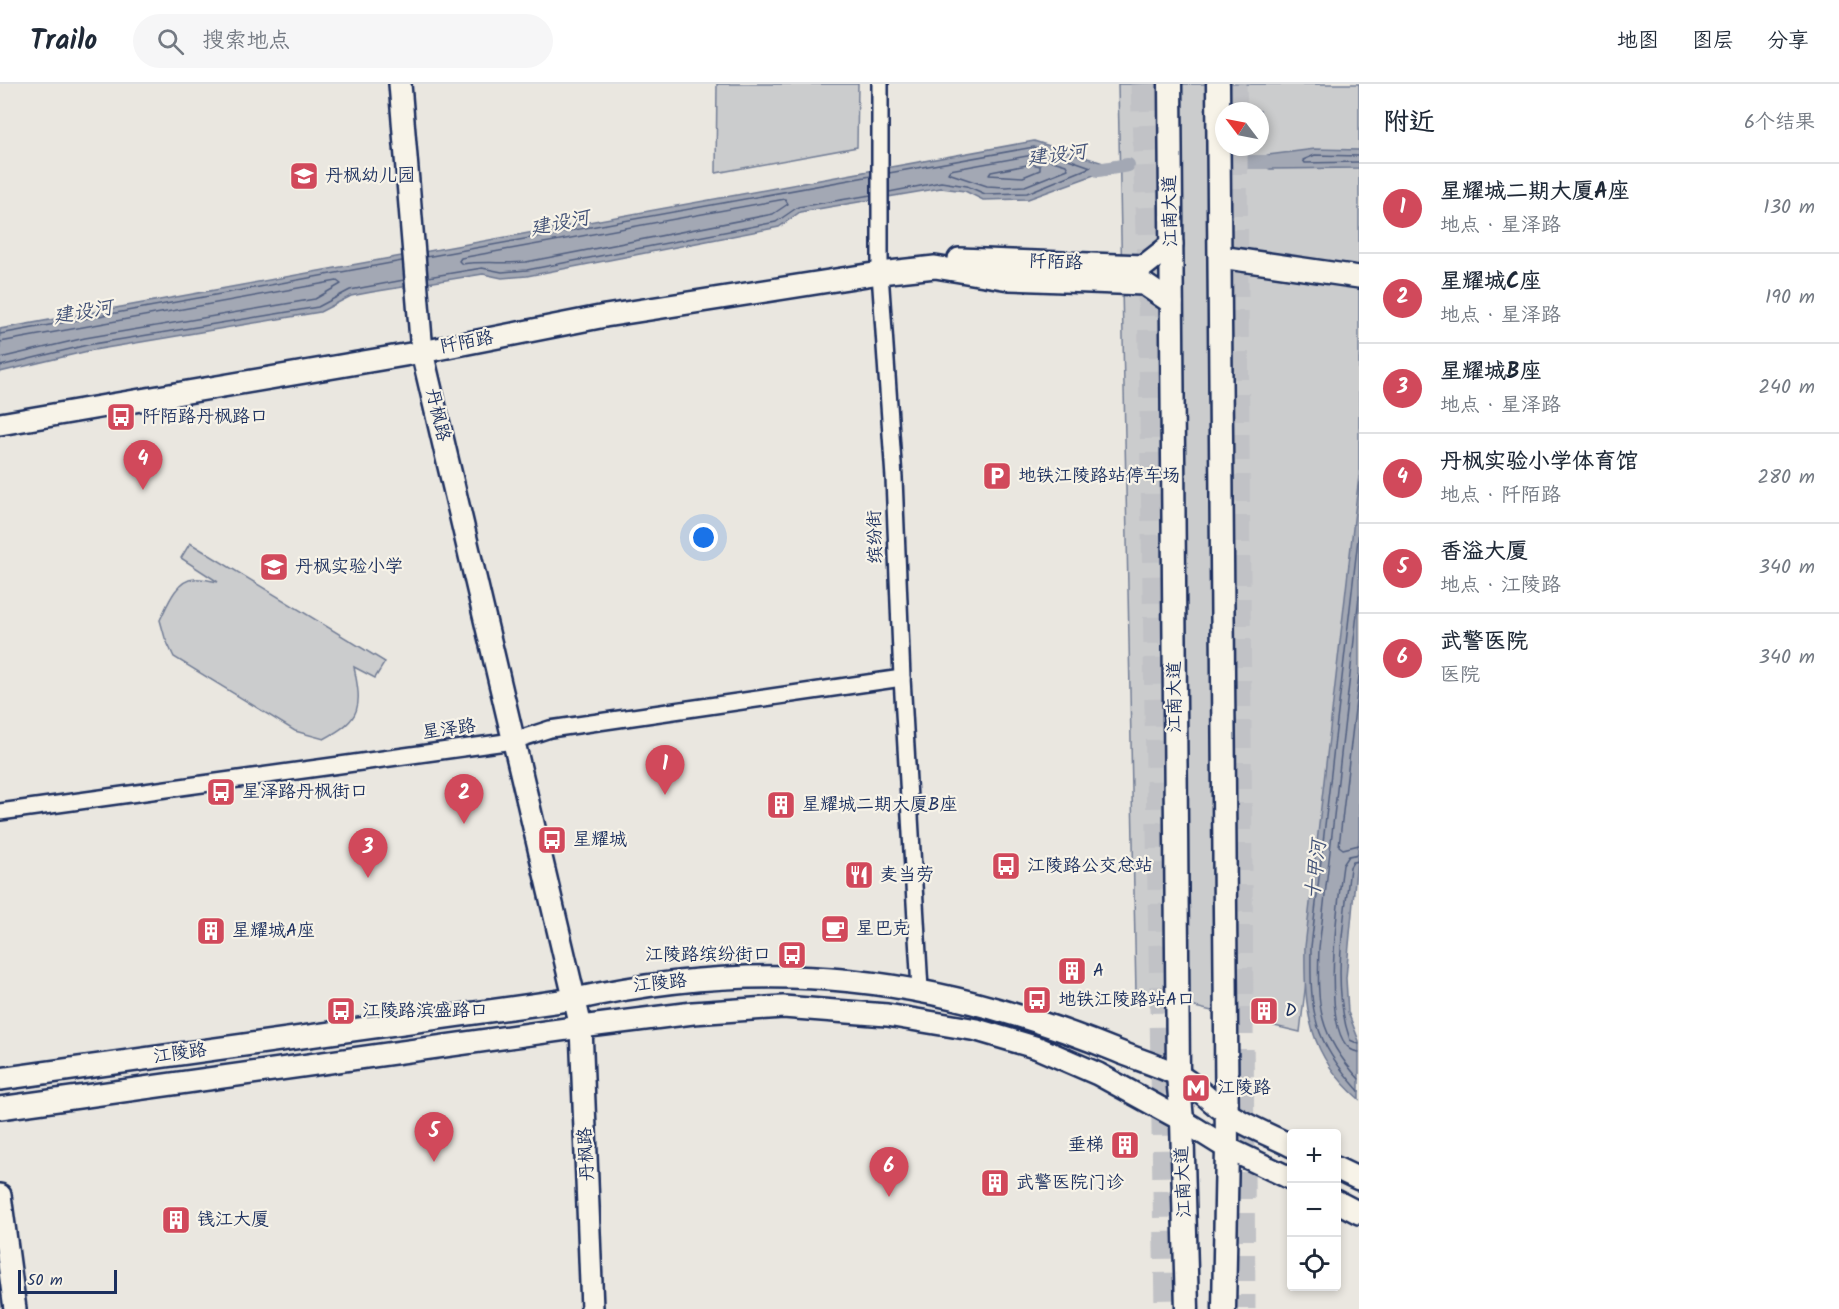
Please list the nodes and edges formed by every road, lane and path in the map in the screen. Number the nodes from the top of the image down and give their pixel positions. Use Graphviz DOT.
graph roads {
  1 [pos="399,84"];
  2 [pos="880,84"];
  3 [pos="1170,84"];
  4 [pos="1218,84"];
  5 [pos="1172,244"];
  6 [pos="1220,257"];
  7 [pos="934,267"];
  8 [pos="880,273"];
  9 [pos="1359,277"];
  10 [pos="1172,303"];
  11 [pos="422,352"];
  12 [pos="0,424"];
  13 [pos="902,678"];
  14 [pos="513,741"];
  15 [pos="0,812"];
  16 [pos="920,989"];
  17 [pos="575,999"];
  18 [pos="581,1027"];
  19 [pos="1178,1075"];
  20 [pos="0,1079"];
  21 [pos="0,1108"];
  22 [pos="1227,1113"];
  23 [pos="1182,1120"];
  24 [pos="1287,1143"];
  25 [pos="1227,1148"];
  26 [pos="1341,1170"];
  27 [pos="1287,1177"];
  28 [pos="1359,1179"];
  29 [pos="0,1195"];
  30 [pos="1341,1204"];
  31 [pos="1359,1213"];
  32 [pos="15,1309"];
  33 [pos="592,1309"];
  34 [pos="1186,1309"];
  35 [pos="1224,1309"];
  1 -- 11 [label="main road, 丹枫路"];
  2 -- 8 [label="street, 缤纷街"];
  3 -- 5 [label="main road, 江南大道"];
  4 -- 6 [label="main road"];
  5 -- 7 [label="main road, 阡陌路"];
  5 -- 10 [label="main road, 江南大道"];
  6 -- 9 [label="main road"];
  6 -- 22 [label="main road"];
  7 -- 8 [label="main road, 阡陌路"];
  7 -- 10 [label="main road, 阡陌路"];
  8 -- 11 [label="main road, 阡陌路"];
  8 -- 13 [label="street, 缤纷街"];
  10 -- 19 [label="main road, 江南大道"];
  11 -- 12 [label="main road, 阡陌路"];
  11 -- 14 [label="main road, 丹枫路"];
  13 -- 14 [label="street, 星泽路"];
  13 -- 16 [label="street, 缤纷街"];
  14 -- 15 [label="street, 星泽路"];
  14 -- 17 [label="main road, 丹枫路"];
  16 -- 17 [label="main road, 江陵路"];
  16 -- 19 [label="main road, 江陵路"];
  17 -- 18 [label="main road, 丹枫路"];
  17 -- 20 [label="main road, 江陵路"];
  18 -- 21 [label="main road, 江陵路"];
  18 -- 23 [label="main road, 江陵路"];
  18 -- 33 [label="main road, 丹枫路"];
  19 -- 22 [label="main road, 江陵路"];
  19 -- 23 [label="main road, 江南大道"];
  22 -- 24 [label="main road, 江陵路"];
  22 -- 25 [label="main road"];
  23 -- 25 [label="main road, 江陵路"];
  23 -- 34 [label="main road, 江南大道"];
  25 -- 27 [label="main road, 江陵路"];
  25 -- 35 [label="main road"];
  26 -- 28 [label="main road"];
  29 -- 32 [label="main road"];
  30 -- 31 [label="main road"];
}
